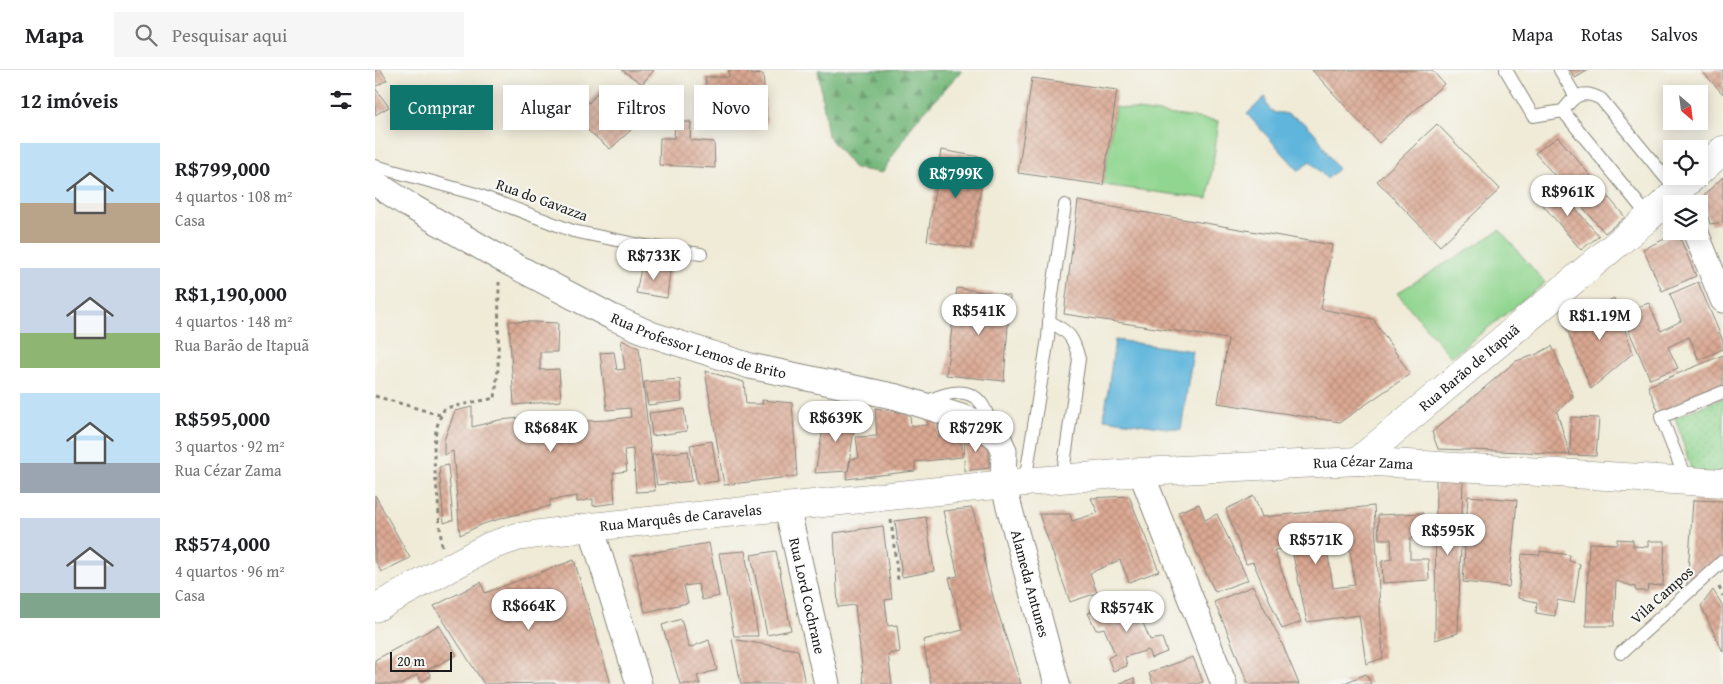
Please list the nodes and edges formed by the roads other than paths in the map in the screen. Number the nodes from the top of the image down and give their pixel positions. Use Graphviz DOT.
graph roads {
  1 [pos="1506,70"];
  2 [pos="1560,70"];
  3 [pos="1576,97"];
  4 [pos="1563,111"];
  5 [pos="1723,150"];
  6 [pos="1708,164"];
  7 [pos="375,166"];
  8 [pos="375,183"];
  9 [pos="1686,190"];
  10 [pos="1065,205"];
  11 [pos="1649,217"];
  12 [pos="1699,240"];
  13 [pos="701,254"];
  14 [pos="1723,300"];
  15 [pos="1049,321"];
  16 [pos="1723,392"];
  17 [pos="1358,461"];
  18 [pos="1141,472"];
  19 [pos="1062,479"];
  20 [pos="1686,480"];
  21 [pos="1723,482"];
  22 [pos="1014,483"];
  23 [pos="787,508"];
  24 [pos="591,527"];
  25 [pos="1723,561"];
  26 [pos="375,608"];
  27 [pos="1621,653"];
  28 [pos="639,684"];
  29 [pos="827,684"];
  30 [pos="1057,684"];
  31 [pos="1225,684"];
  1 -- 4 [label="lane"];
  2 -- 3 [label="lane"];
  3 -- 4 [label="lane"];
  3 -- 9 [label="lane"];
  4 -- 11 [label="lane"];
  5 -- 6 [label="street"];
  7 -- 13 [label="lane, Rua do Gavazza"];
  8 -- 22 [label="street, Rua Professor Lemos de Brito"];
  9 -- 11 [label="street, Rua Barão de Itapuã"];
  10 -- 15 [label="lane"];
  11 -- 17 [label="street, Rua Barão de Itapuã"];
  12 -- 14 [label="street"];
  15 -- 19 [label="lane"];
  15 -- 22 [label="lane"];
  16 -- 20 [label="lane"];
  17 -- 18 [label="street, Rua Cézar Zama"];
  17 -- 20 [label="street, Rua Cézar Zama"];
  18 -- 19 [label="street, Rua Cézar Zama"];
  18 -- 31 [label="street"];
  19 -- 22 [label="street, Rua Cézar Zama"];
  20 -- 21 [label="street, Rua Cézar Zama"];
  22 -- 23 [label="street, Rua Marquês de Caravelas"];
  22 -- 30 [label="street, Alameda Antunes"];
  23 -- 24 [label="street, Rua Marquês de Caravelas"];
  23 -- 29 [label="street, Rua Lord Cochrane"];
  24 -- 26 [label="street, Rua Marquês de Caravelas"];
  24 -- 28 [label="street"];
  25 -- 27 [label="lane, Vila Campos"];
}
